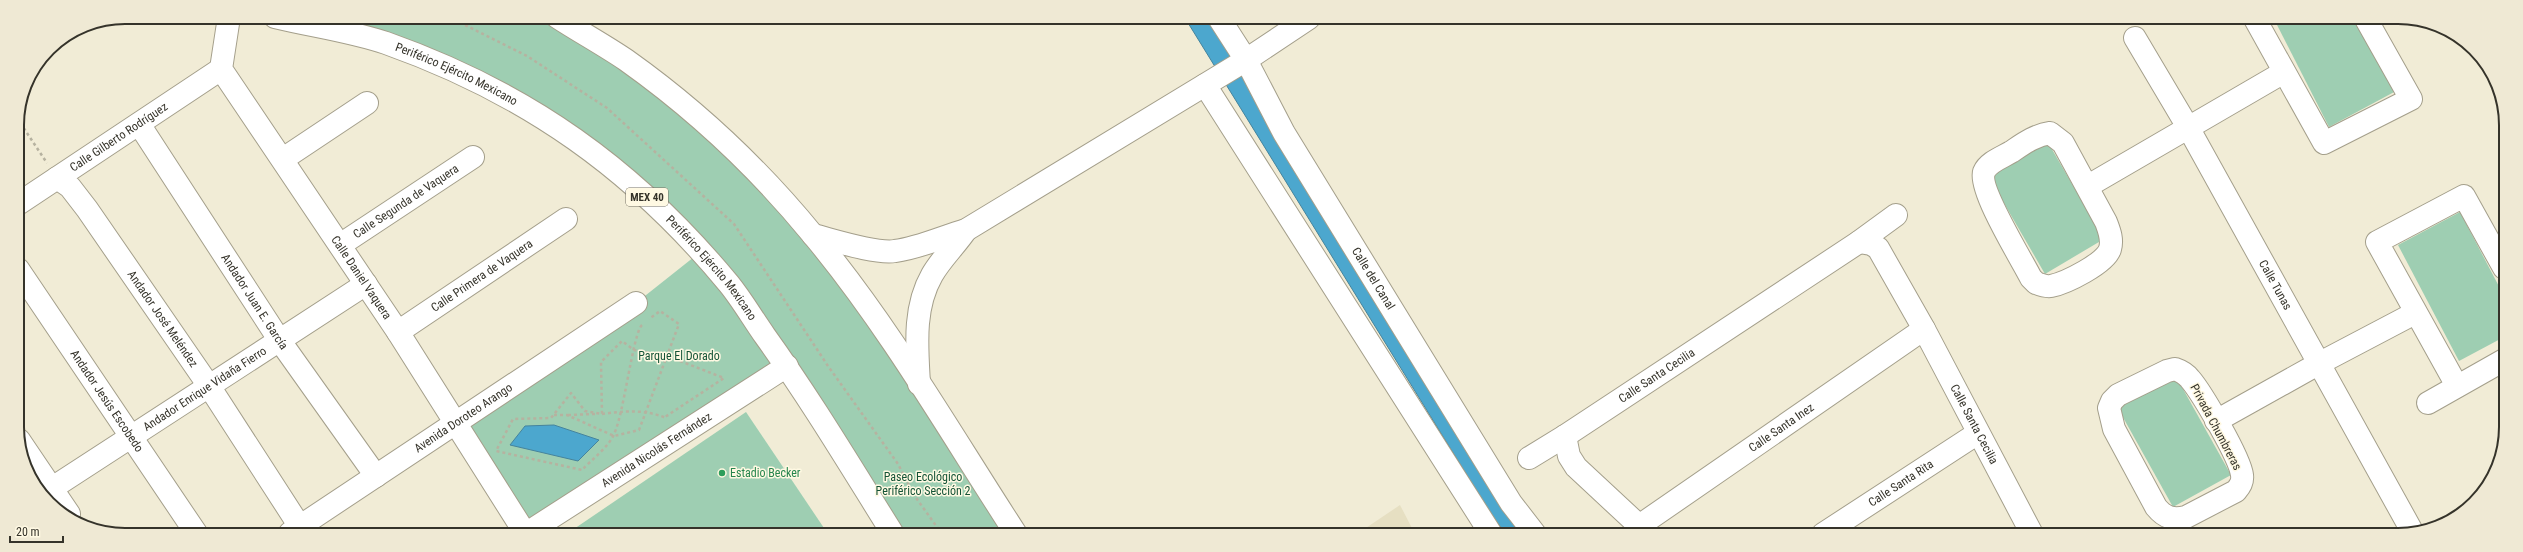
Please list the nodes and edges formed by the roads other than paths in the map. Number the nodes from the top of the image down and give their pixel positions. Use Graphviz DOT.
graph roads {
  1 [pos="228,24"];
  2 [pos="306,24"];
  3 [pos="568,24"];
  4 [pos="1223,24"];
  5 [pos="1300,24"];
  6 [pos="2258,24"];
  7 [pos="2369,24"];
  8 [pos="2135,38"];
  9 [pos="1246,60"];
  10 [pos="221,69"];
  11 [pos="2284,72"];
  12 [pos="1205,85"];
  13 [pos="367,103"];
  14 [pos="139,124"];
  15 [pos="2189,129"];
  16 [pos="473,157"];
  17 [pos="283,159"];
  18 [pos="57,178"];
  19 [pos="2088,186"];
  20 [pos="24,200"];
  21 [pos="1896,214"];
  22 [pos="566,219"];
  23 [pos="966,230"];
  24 [pos="813,235"];
  25 [pos="1859,242"];
  26 [pos="340,245"];
  27 [pos="2499,259"];
  28 [pos="24,278"];
  29 [pos="366,284"];
  30 [pos="636,303"];
  31 [pos="2415,313"];
  32 [pos="1924,329"];
  33 [pos="398,332"];
  34 [pos="280,341"];
  35 [pos="2499,363"];
  36 [pos="2318,364"];
  37 [pos="787,366"];
  38 [pos="919,384"];
  39 [pos="209,386"];
  40 [pos="2457,386"];
  41 [pos="2428,403"];
  42 [pos="2216,421"];
  43 [pos="456,422"];
  44 [pos="1978,433"];
  45 [pos="130,436"];
  46 [pos="1565,436"];
  47 [pos="28,457"];
  48 [pos="1529,458"];
  49 [pos="376,476"];
  50 [pos="47,491"];
  51 [pos="2410,527"];
  52 [pos="193,528"];
  53 [pos="296,528"];
  54 [pos="302,528"];
  55 [pos="523,528"];
  56 [pos="534,528"];
  57 [pos="889,528"];
  58 [pos="1012,528"];
  59 [pos="1487,528"];
  60 [pos="1530,528"];
  61 [pos="1642,528"];
  62 [pos="1647,528"];
  63 [pos="1832,528"];
  64 [pos="2026,528"];
  1 -- 10 [label="main road"];
  2 -- 37 [label="main road, Periférico Ejército Mexicano / MEX 40"];
  3 -- 24 [label="main road"];
  4 -- 9 [label="main road, Calle del Canal"];
  5 -- 9 [label="main road"];
  6 -- 11 [label="main road"];
  7 -- 11 [label="main road"];
  8 -- 15 [label="main road, Calle Tunas"];
  9 -- 12 [label="main road"];
  9 -- 60 [label="main road, Calle del Canal"];
  10 -- 14 [label="main road, Calle Gilberto Rodríguez"];
  10 -- 17 [label="main road, Calle Daniel Vaquera"];
  11 -- 15 [label="main road"];
  12 -- 23 [label="main road"];
  12 -- 59 [label="main road"];
  13 -- 17 [label="main road"];
  14 -- 18 [label="main road, Calle Gilberto Rodríguez"];
  14 -- 34 [label="main road, Andador Juan E. García"];
  15 -- 19 [label="main road"];
  15 -- 36 [label="main road, Calle Tunas"];
  16 -- 26 [label="main road, Calle Segunda de Vaquera"];
  17 -- 26 [label="main road, Calle Daniel Vaquera"];
  18 -- 20 [label="main road, Calle Gilberto Rodríguez"];
  18 -- 39 [label="main road, Andador José Meléndez"];
  19 -- 19 [label="main road"];
  21 -- 25 [label="main road, Calle Santa Cecilia"];
  22 -- 33 [label="main road, Calle Primera de Vaquera"];
  23 -- 24 [label="main road"];
  23 -- 38 [label="main road"];
  24 -- 38 [label="main road"];
  25 -- 32 [label="main road, Calle Santa Cecilia"];
  25 -- 46 [label="main road, Calle Santa Cecilia"];
  26 -- 29 [label="main road, Calle Daniel Vaquera"];
  27 -- 31 [label="main road"];
  28 -- 45 [label="main road, Andador Jesús Escobedo"];
  29 -- 33 [label="main road, Calle Daniel Vaquera"];
  29 -- 34 [label="main road, Andador Enrique Vidaña Fierro"];
  30 -- 43 [label="main road, Avenida Doroteo Arango"];
  31 -- 36 [label="main road"];
  31 -- 40 [label="main road"];
  32 -- 44 [label="main road, Calle Santa Cecilia"];
  32 -- 62 [label="main road, Calle Santa Inez"];
  33 -- 43 [label="main road, Calle Daniel Vaquera"];
  34 -- 39 [label="main road, Andador Enrique Vidaña Fierro"];
  34 -- 49 [label="main road, Andador Juan E. García"];
  35 -- 40 [label="main road"];
  36 -- 42 [label="main road"];
  36 -- 51 [label="main road, Calle Tunas"];
  37 -- 56 [label="main road, Avenida Nicolás Fernández"];
  37 -- 57 [label="main road, Periférico Ejército Mexicano / MEX 40"];
  38 -- 58 [label="main road"];
  39 -- 45 [label="main road, Andador Enrique Vidaña Fierro"];
  39 -- 53 [label="main road, Andador José Meléndez"];
  40 -- 41 [label="main road"];
  42 -- 42 [label="main road, Privada Chumbreras"];
  43 -- 49 [label="main road, Avenida Doroteo Arango"];
  43 -- 55 [label="main road, Calle Daniel Vaquera"];
  44 -- 63 [label="main road, Calle Santa Rita"];
  44 -- 64 [label="main road, Calle Santa Cecilia"];
  45 -- 50 [label="main road, Andador Enrique Vidaña Fierro"];
  45 -- 52 [label="main road, Andador Jesús Escobedo"];
  46 -- 48 [label="main road, Calle Santa Cecilia"];
  46 -- 61 [label="main road"];
  47 -- 50 [label="main road"];
  49 -- 54 [label="main road, Avenida Doroteo Arango"];
}
